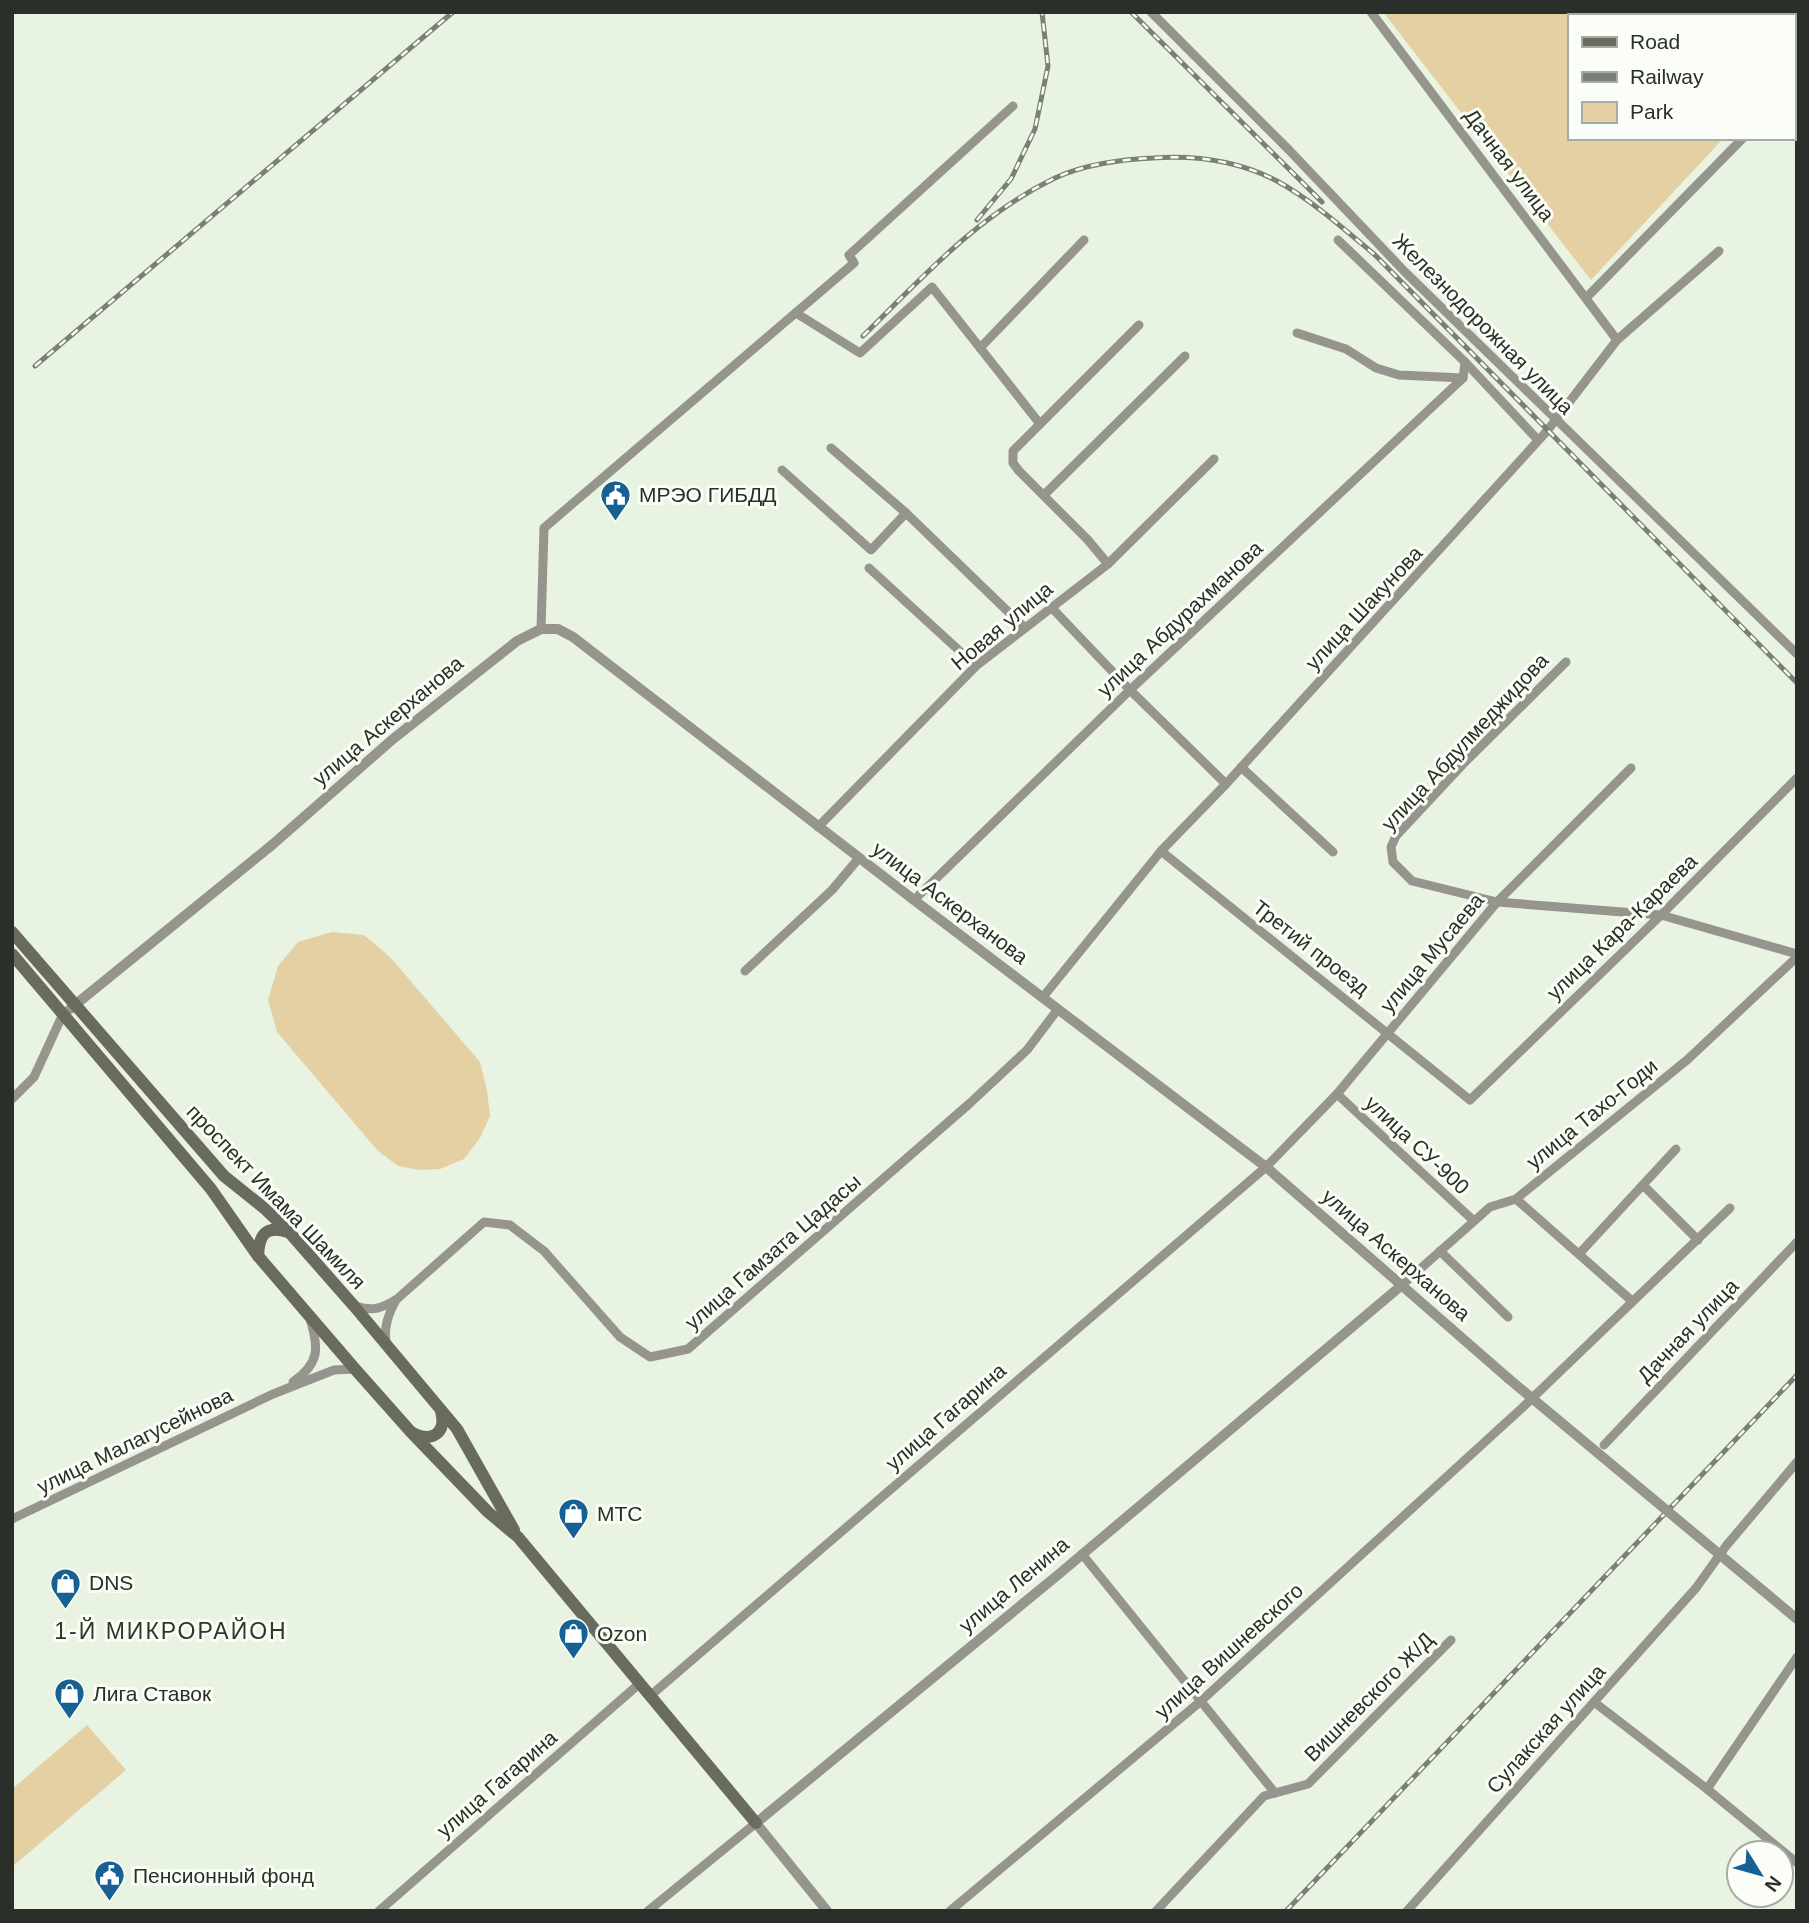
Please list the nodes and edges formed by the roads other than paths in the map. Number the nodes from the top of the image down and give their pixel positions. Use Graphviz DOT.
graph roads {
  1 [pos="1151,12"];
  2 [pos="1371,12"];
  3 [pos="1013,106"];
  4 [pos="1741,140"];
  5 [pos="1084,240"];
  6 [pos="1338,240"];
  7 [pos="1719,251"];
  8 [pos="1587,298"];
  9 [pos="796,313"];
  10 [pos="1139,325"];
  11 [pos="1297,332"];
  12 [pos="1617,340"];
  13 [pos="980,348"];
  14 [pos="1185,356"];
  15 [pos="1465,362"];
  16 [pos="1463,378"];
  17 [pos="1555,421"];
  18 [pos="1040,424"];
  19 [pos="1538,440"];
  20 [pos="831,448"];
  21 [pos="1214,459"];
  22 [pos="782,470"];
  23 [pos="1044,495"];
  24 [pos="906,513"];
  25 [pos="1108,564"];
  26 [pos="869,568"];
  27 [pos="1051,607"];
  28 [pos="1025,628"];
  29 [pos="541,629"];
  30 [pos="1797,654"];
  31 [pos="1566,662"];
  32 [pos="976,666"];
  33 [pos="1130,690"];
  34 [pos="1241,767"];
  35 [pos="1631,768"];
  36 [pos="1797,778"];
  37 [pos="1226,784"];
  38 [pos="818,827"];
  39 [pos="1161,851"];
  40 [pos="1334,852"];
  41 [pos="859,858"];
  42 [pos="914,900"];
  43 [pos="1497,902"];
  44 [pos="1661,915"];
  45 [pos="12,932"];
  46 [pos="12,954"];
  47 [pos="1797,955"];
  48 [pos="745,971"];
  49 [pos="1043,997"];
  50 [pos="1058,1009"];
  51 [pos="69,1010"];
  52 [pos="1389,1032"];
  53 [pos="1337,1094"];
  54 [pos="12,1099"];
  55 [pos="1470,1100"];
  56 [pos="1676,1149"];
  57 [pos="1266,1167"];
  58 [pos="1643,1185"];
  59 [pos="1516,1199"];
  60 [pos="1730,1208"];
  61 [pos="1474,1221"];
  62 [pos="289,1232"];
  63 [pos="1698,1240"];
  64 [pos="1797,1242"];
  65 [pos="1440,1251"];
  66 [pos="1578,1254"];
  67 [pos="258,1256"];
  68 [pos="1402,1285"];
  69 [pos="397,1299"];
  70 [pos="1632,1301"];
  71 [pos="354,1306"];
  72 [pos="309,1315"];
  73 [pos="1508,1317"];
  74 [pos="386,1344"];
  75 [pos="355,1369"];
  76 [pos="274,1394"];
  77 [pos="441,1410"];
  78 [pos="410,1431"];
  79 [pos="1604,1445"];
  80 [pos="1797,1462"];
  81 [pos="12,1519"];
  82 [pos="518,1537"];
  83 [pos="1082,1554"];
  84 [pos="1797,1619"];
  85 [pos="1451,1640"];
  86 [pos="1797,1657"];
  87 [pos="639,1684"];
  88 [pos="650,1696"];
  89 [pos="1202,1701"];
  90 [pos="1594,1702"];
  91 [pos="1707,1789"];
  92 [pos="1275,1793"];
  93 [pos="756,1823"];
  94 [pos="1797,1863"];
  95 [pos="379,1911"];
  96 [pos="648,1911"];
  97 [pos="827,1911"];
  98 [pos="950,1911"];
  99 [pos="1156,1911"];
  100 [pos="1408,1911"];
  1 -- 17 [label="street, Железнодорожная улица"];
  2 -- 8 [label="street, Дачная улица"];
  3 -- 9 [label="street"];
  4 -- 8 [label="street"];
  5 -- 13 [label="street"];
  6 -- 15 [label="street"];
  7 -- 12 [label="street, улица Шакунова"];
  8 -- 12 [label="street, Дачная улица"];
  9 -- 13 [label="street"];
  9 -- 29 [label="street"];
  10 -- 18 [label="street"];
  11 -- 16 [label="street"];
  12 -- 17 [label="street, улица Шакунова"];
  13 -- 18 [label="street"];
  14 -- 23 [label="street"];
  15 -- 16 [label="street"];
  15 -- 19 [label="street"];
  16 -- 33 [label="street, улица Абдурахманова"];
  17 -- 19 [label="street, улица Шакунова"];
  17 -- 30 [label="street, Железнодорожная улица"];
  18 -- 23 [label="street"];
  19 -- 34 [label="street, улица Шакунова"];
  20 -- 24 [label="street"];
  21 -- 25 [label="street, Новая улица"];
  22 -- 24 [label="street"];
  23 -- 25 [label="street"];
  24 -- 28 [label="street"];
  25 -- 27 [label="street, Новая улица"];
  26 -- 32 [label="street"];
  27 -- 28 [label="street, Новая улица"];
  27 -- 33 [label="street"];
  28 -- 32 [label="street, Новая улица"];
  29 -- 38 [label="street, улица Аскерханова"];
  29 -- 51 [label="street, улица Аскерханова"];
  31 -- 43 [label="street, улица Абдулмеджидова"];
  32 -- 38 [label="street, Новая улица"];
  33 -- 37 [label="street"];
  33 -- 42 [label="street, улица Абдурахманова"];
  34 -- 37 [label="street, улица Шакунова"];
  34 -- 40 [label="street"];
  35 -- 43 [label="street, улица Мусаева"];
  36 -- 44 [label="street, улица Кара-Караева"];
  37 -- 39 [label="street, улица Шакунова"];
  38 -- 41 [label="street, улица Аскерханова"];
  39 -- 49 [label="street, улица Шакунова"];
  39 -- 52 [label="street, Третий проезд"];
  41 -- 42 [label="street, улица Аскерханова"];
  41 -- 48 [label="street"];
  42 -- 49 [label="street, улица Аскерханова"];
  43 -- 44 [label="street"];
  43 -- 52 [label="street, улица Мусаева"];
  44 -- 47 [label="street"];
  44 -- 55 [label="street, улица Кара-Караева"];
  45 -- 51 [label="main road, проспект Имама Шамиля"];
  46 -- 51 [label="main road, проспект Имама Шамиля"];
  47 -- 59 [label="street, улица Тахо-Годи"];
  49 -- 50 [label="street, улица Аскерханова"];
  50 -- 57 [label="street, улица Аскерханова"];
  50 -- 69 [label="street, улица Гамзата Цадасы"];
  51 -- 54 [label="street"];
  51 -- 62 [label="main road, проспект Имама Шамиля"];
  51 -- 67 [label="main road, проспект Имама Шамиля"];
  52 -- 53 [label="street, улица Мусаева"];
  52 -- 55 [label="street, Третий проезд"];
  53 -- 57 [label="street, улица Мусаева"];
  53 -- 61 [label="street, улица СУ-900"];
  56 -- 58 [label="street"];
  57 -- 68 [label="street, улица Аскерханова"];
  57 -- 88 [label="street, улица Гагарина"];
  58 -- 63 [label="street"];
  58 -- 66 [label="street"];
  59 -- 61 [label="street, улица Тахо-Годи"];
  59 -- 66 [label="street"];
  60 -- 63 [label="street"];
  61 -- 65 [label="street, улица Тахо-Годи"];
  62 -- 67 [label="main road"];
  62 -- 71 [label="main road, проспект Имама Шамиля"];
  63 -- 70 [label="street"];
  64 -- 79 [label="street, Дачная улица"];
  65 -- 68 [label="street, улица Тахо-Годи"];
  65 -- 73 [label="street"];
  66 -- 70 [label="street"];
  67 -- 72 [label="main road, проспект Имама Шамиля"];
  68 -- 83 [label="street, улица Ленина"];
  68 -- 84 [label="street, улица Аскерханова, bridge"];
  69 -- 71 [label="street"];
  69 -- 74 [label="street"];
  70 -- 89 [label="street, улица Вишневского"];
  71 -- 74 [label="main road, проспект Имама Шамиля"];
  72 -- 75 [label="main road, проспект Имама Шамиля"];
  72 -- 76 [label="street"];
  74 -- 77 [label="main road, проспект Имама Шамиля"];
  75 -- 76 [label="street"];
  75 -- 78 [label="main road, проспект Имама Шамиля"];
  76 -- 81 [label="street, улица Малагусейнова"];
  77 -- 78 [label="main road"];
  77 -- 82 [label="main road, проспект Имама Шамиля"];
  78 -- 82 [label="main road, проспект Имама Шамиля"];
  80 -- 90 [label="street, Сулакская улица"];
  82 -- 87 [label="main road, проспект Имама Шамиля"];
  83 -- 89 [label="street"];
  83 -- 93 [label="street, улица Ленина"];
  85 -- 92 [label="street, Вишневского Ж/Д"];
  86 -- 91 [label="street"];
  87 -- 88 [label="main road, проспект Имама Шамиля"];
  87 -- 95 [label="street, улица Гагарина"];
  88 -- 93 [label="main road, проспект Имама Шамиля"];
  89 -- 92 [label="street"];
  89 -- 98 [label="street, улица Вишневского"];
  90 -- 91 [label="street"];
  90 -- 100 [label="street, Сулакская улица"];
  91 -- 94 [label="street"];
  92 -- 99 [label="street, Вишневского Ж/Д"];
  93 -- 96 [label="street, улица Ленина"];
  93 -- 97 [label="street"];
}
